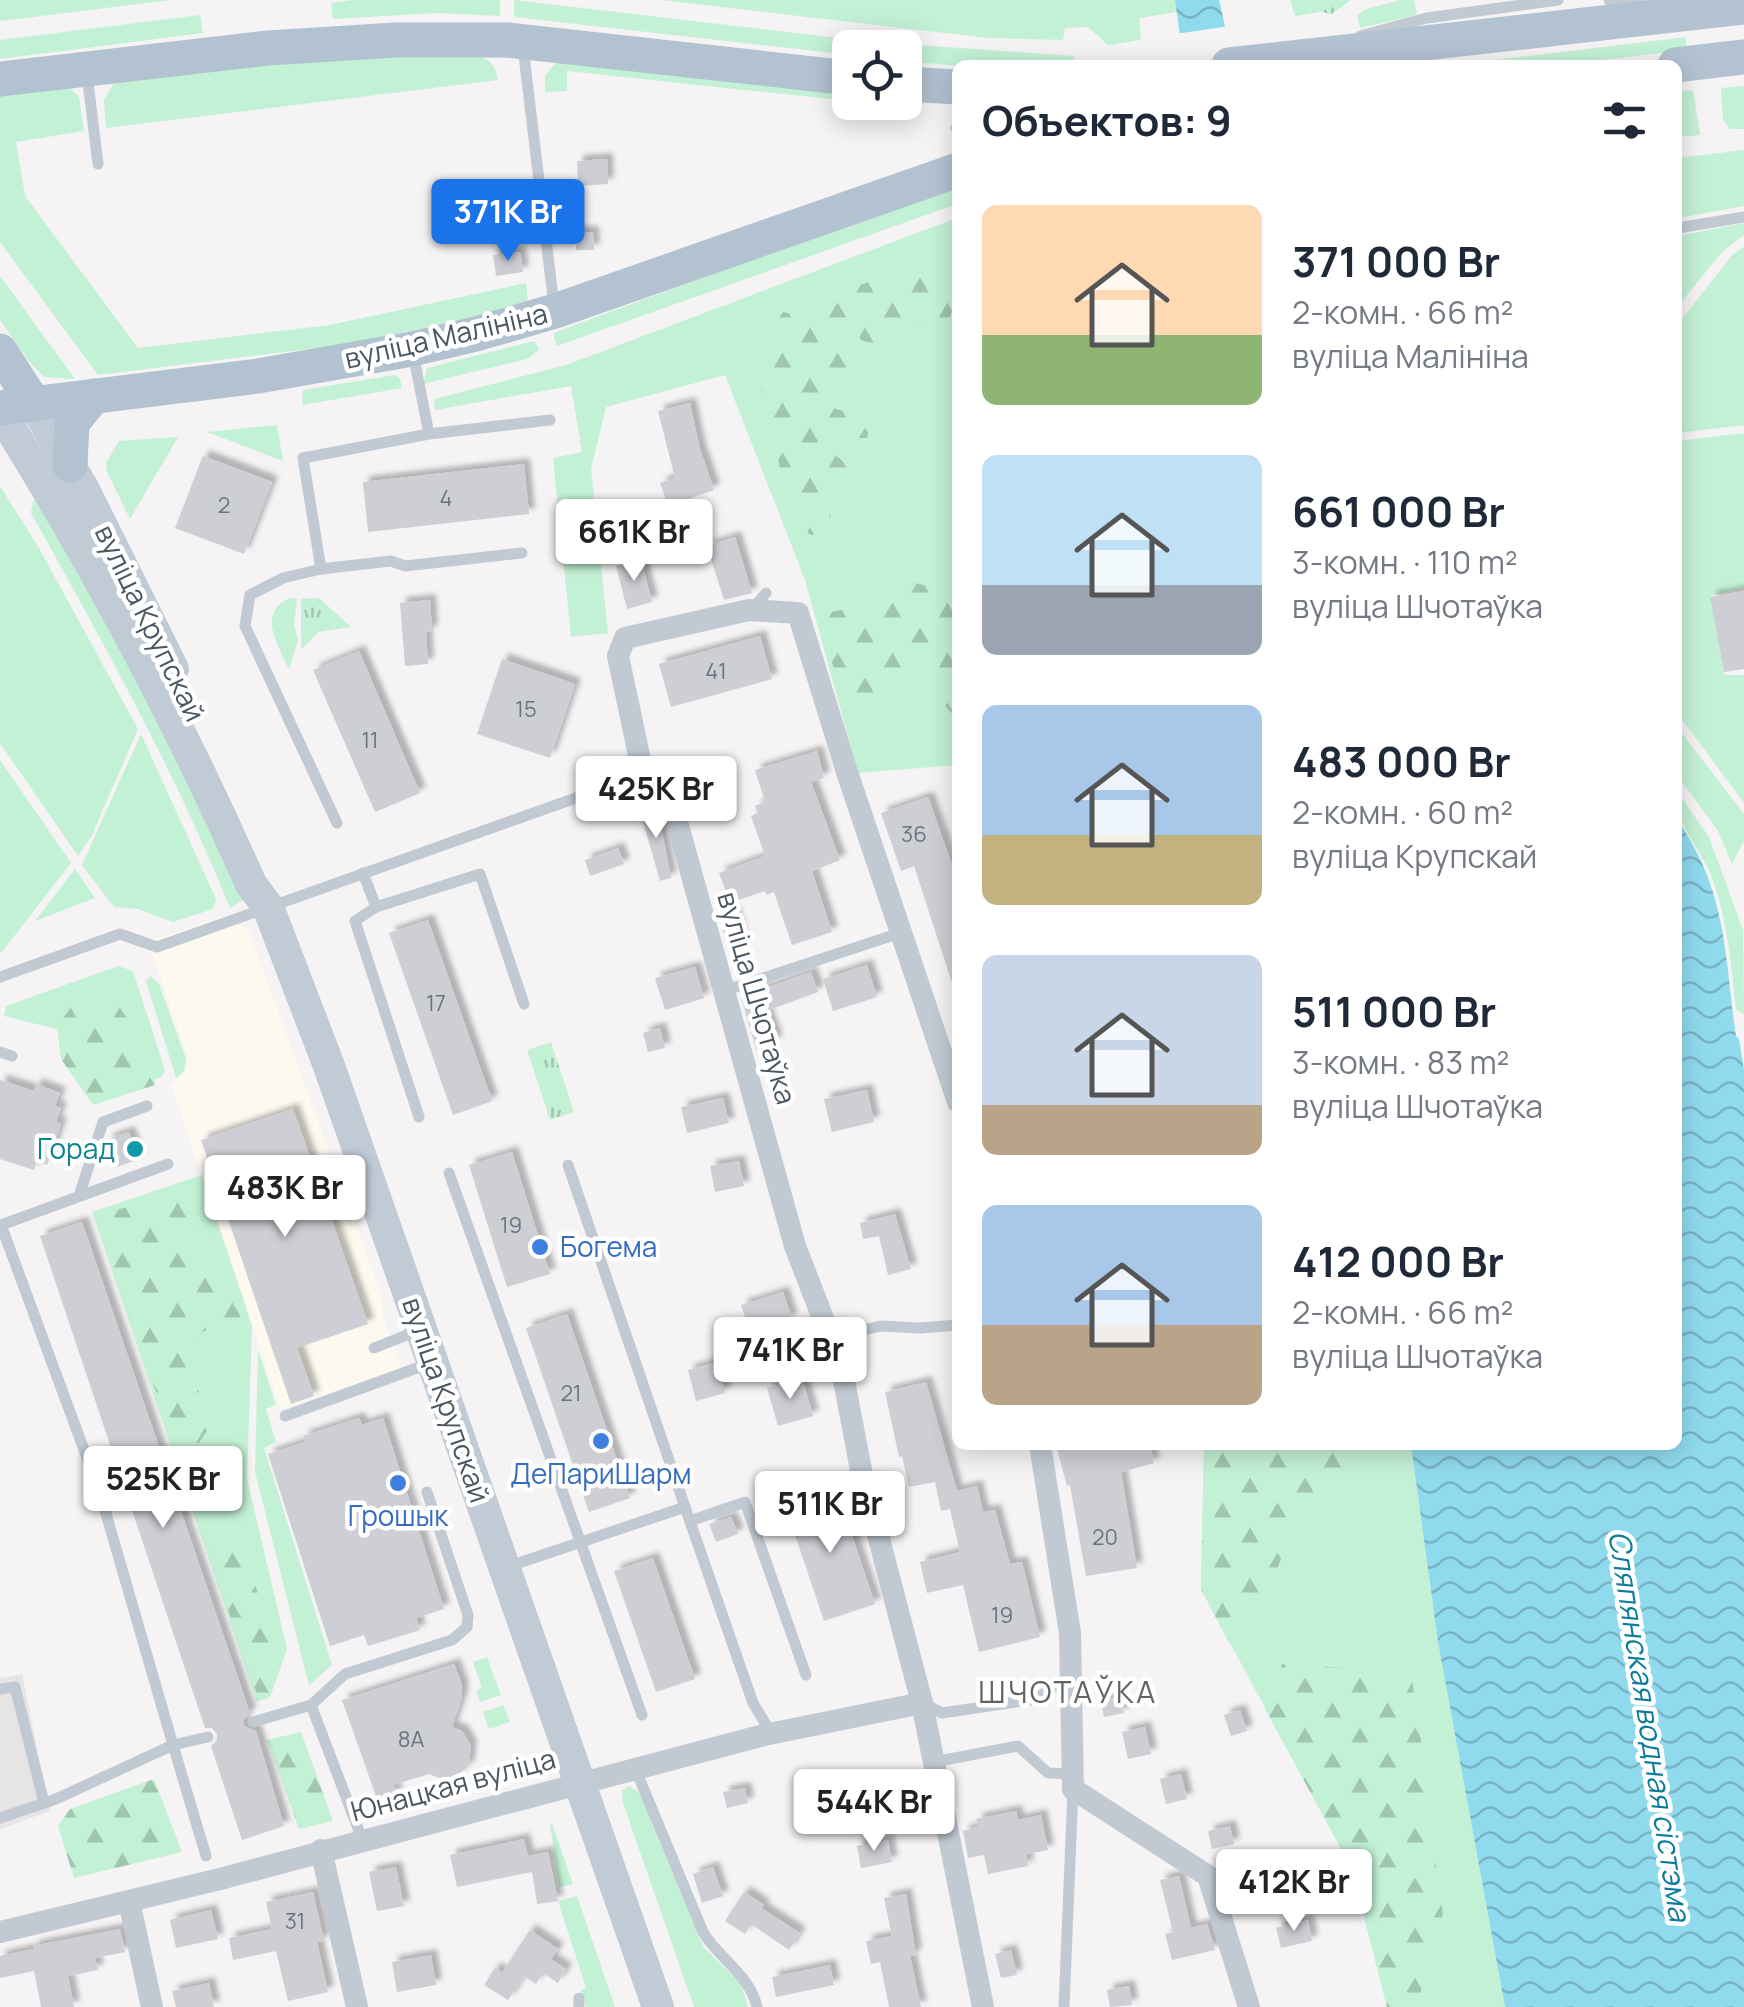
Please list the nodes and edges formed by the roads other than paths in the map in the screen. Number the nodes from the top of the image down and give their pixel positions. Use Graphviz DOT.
graph roads {
  1 [pos="1558,0"];
  2 [pos="1608,0"];
  3 [pos="1744,7"];
  4 [pos="1680,14"];
  5 [pos="522,41"];
  6 [pos="1332,51"];
  7 [pos="1266,60"];
  8 [pos="1733,63"];
  9 [pos="1682,65"];
  10 [pos="87,69"];
  11 [pos="832,76"];
  12 [pos="0,79"];
  13 [pos="922,85"];
  14 [pos="952,87"];
  15 [pos="98,164"];
  16 [pos="952,172"];
  17 [pos="572,204"];
  18 [pos="542,208"];
  19 [pos="1744,217"];
  20 [pos="1682,227"];
  21 [pos="555,311"];
  22 [pos="412,349"];
  23 [pos="0,352"];
  24 [pos="94,396"];
  25 [pos="11,408"];
  26 [pos="550,420"];
  27 [pos="429,434"];
  28 [pos="70,465"];
  29 [pos="522,553"];
  30 [pos="321,569"];
  31 [pos="766,593"];
  32 [pos="749,610"];
  33 [pos="643,774"];
  34 [pos="337,824"];
  35 [pos="363,873"];
  36 [pos="268,906"];
  37 [pos="376,907"];
  38 [pos="903,932"];
  39 [pos="0,976"];
  40 [pos="724,990"];
  41 [pos="524,1004"];
  42 [pos="952,1083"];
  43 [pos="147,1106"];
  44 [pos="420,1118"];
  45 [pos="168,1164"];
  46 [pos="568,1165"];
  47 [pos="449,1174"];
  48 [pos="79,1196"];
  49 [pos="952,1325"];
  50 [pos="421,1330"];
  51 [pos="830,1338"];
  52 [pos="374,1348"];
  53 [pos="432,1363"];
  54 [pos="285,1416"];
  55 [pos="1041,1450"];
  56 [pos="427,1492"];
  57 [pos="685,1507"];
  58 [pos="690,1521"];
  59 [pos="578,1543"];
  60 [pos="503,1568"];
  61 [pos="806,1674"];
  62 [pos="1070,1675"];
  63 [pos="0,1690"];
  64 [pos="922,1703"];
  65 [pos="311,1704"];
  66 [pos="642,1715"];
  67 [pos="253,1722"];
  68 [pos="764,1735"];
  69 [pos="208,1737"];
  70 [pos="173,1745"];
  71 [pos="934,1762"];
  72 [pos="635,1768"];
  73 [pos="1073,1781"];
  74 [pos="579,1783"];
  75 [pos="44,1803"];
  76 [pos="0,1818"];
  77 [pos="362,1839"];
  78 [pos="321,1850"];
  79 [pos="206,1856"];
  80 [pos="129,1901"];
  81 [pos="0,1932"];
  82 [pos="152,2007"];
  83 [pos="357,2007"];
  84 [pos="658,2007"];
  85 [pos="757,2007"];
  86 [pos="983,2007"];
  87 [pos="1064,2007"];
  88 [pos="1249,2007"];
  1 -- 6 [label="lane"];
  2 -- 4 [label="lane"];
  3 -- 4 [label="main road"];
  4 -- 6 [label="main road"];
  5 -- 10 [label="main road"];
  5 -- 11 [label="main road"];
  5 -- 18 [label="lane"];
  6 -- 7 [label="main road"];
  8 -- 9 [label="main road"];
  10 -- 12 [label="main road"];
  10 -- 15 [label="lane"];
  13 -- 14 [label="main road"];
  16 -- 21 [label="main road, вуліца Малініна"];
  17 -- 18 [label="lane"];
  18 -- 21 [label="lane"];
  19 -- 20 [label="lane"];
  21 -- 22 [label="main road, вуліца Малініна"];
  22 -- 24 [label="main road, вуліца Малініна"];
  22 -- 27 [label="lane"];
  23 -- 25 [label="main road, вуліца Крупскай"];
  24 -- 25 [label="main road, вуліца Малініна"];
  24 -- 28 [label="main road"];
  25 -- 28 [label="street, вуліца Крупскай"];
  25 -- 36 [label="street, вуліца Крупскай"];
  26 -- 27 [label="lane"];
  27 -- 30 [label="lane"];
  28 -- 36 [label="street, вуліца Крупскай"];
  29 -- 30 [label="lane"];
  30 -- 34 [label="lane"];
  31 -- 32 [label="lane"];
  32 -- 33 [label="street, вуліца Шчотаўка"];
  32 -- 38 [label="street, вуліца Шчотаўка"];
  33 -- 35 [label="lane"];
  33 -- 40 [label="street, вуліца Шчотаўка"];
  35 -- 36 [label="lane"];
  35 -- 37 [label="lane"];
  36 -- 39 [label="lane"];
  36 -- 50 [label="street, вуліца Крупскай"];
  37 -- 41 [label="lane"];
  37 -- 44 [label="lane"];
  38 -- 40 [label="lane"];
  38 -- 42 [label="street, вуліца Шчотаўка"];
  40 -- 51 [label="street, вуліца Шчотаўка"];
  43 -- 48 [label="lane"];
  45 -- 48 [label="lane"];
  46 -- 57 [label="lane"];
  47 -- 59 [label="lane"];
  48 -- 70 [label="lane"];
  49 -- 51 [label="lane"];
  50 -- 52 [label="lane"];
  50 -- 53 [label="street, вуліца Крупскай"];
  51 -- 64 [label="street, вуліца Шчотаўка"];
  53 -- 54 [label="lane"];
  53 -- 60 [label="street, вуліца Крупскай"];
  55 -- 62 [label="street"];
  56 -- 65 [label="lane"];
  57 -- 58 [label="lane"];
  57 -- 59 [label="lane"];
  58 -- 61 [label="lane"];
  58 -- 68 [label="lane"];
  59 -- 60 [label="lane"];
  59 -- 66 [label="lane"];
  60 -- 74 [label="street, вуліца Крупскай"];
  62 -- 64 [label="lane"];
  62 -- 73 [label="street"];
  63 -- 75 [label="lane"];
  64 -- 68 [label="street, Юнацкая вуліца"];
  64 -- 71 [label="street, вуліца Шчотаўка"];
  65 -- 67 [label="lane"];
  65 -- 77 [label="lane"];
  68 -- 72 [label="street, Юнацкая вуліца"];
  69 -- 70 [label="lane"];
  70 -- 75 [label="lane"];
  70 -- 79 [label="lane"];
  71 -- 73 [label="lane"];
  71 -- 86 [label="street, вуліца Шчотаўка"];
  72 -- 74 [label="street, Юнацкая вуліца"];
  72 -- 85 [label="lane"];
  73 -- 87 [label="lane"];
  73 -- 88 [label="street"];
  74 -- 77 [label="street, Юнацкая вуліца"];
  74 -- 84 [label="street, вуліца Крупскай"];
  75 -- 76 [label="lane"];
  77 -- 78 [label="street, Юнацкая вуліца"];
  78 -- 80 [label="street, Юнацкая вуліца"];
  78 -- 83 [label="street"];
  80 -- 81 [label="street, Юнацкая вуліца"];
  80 -- 82 [label="street"];
}
